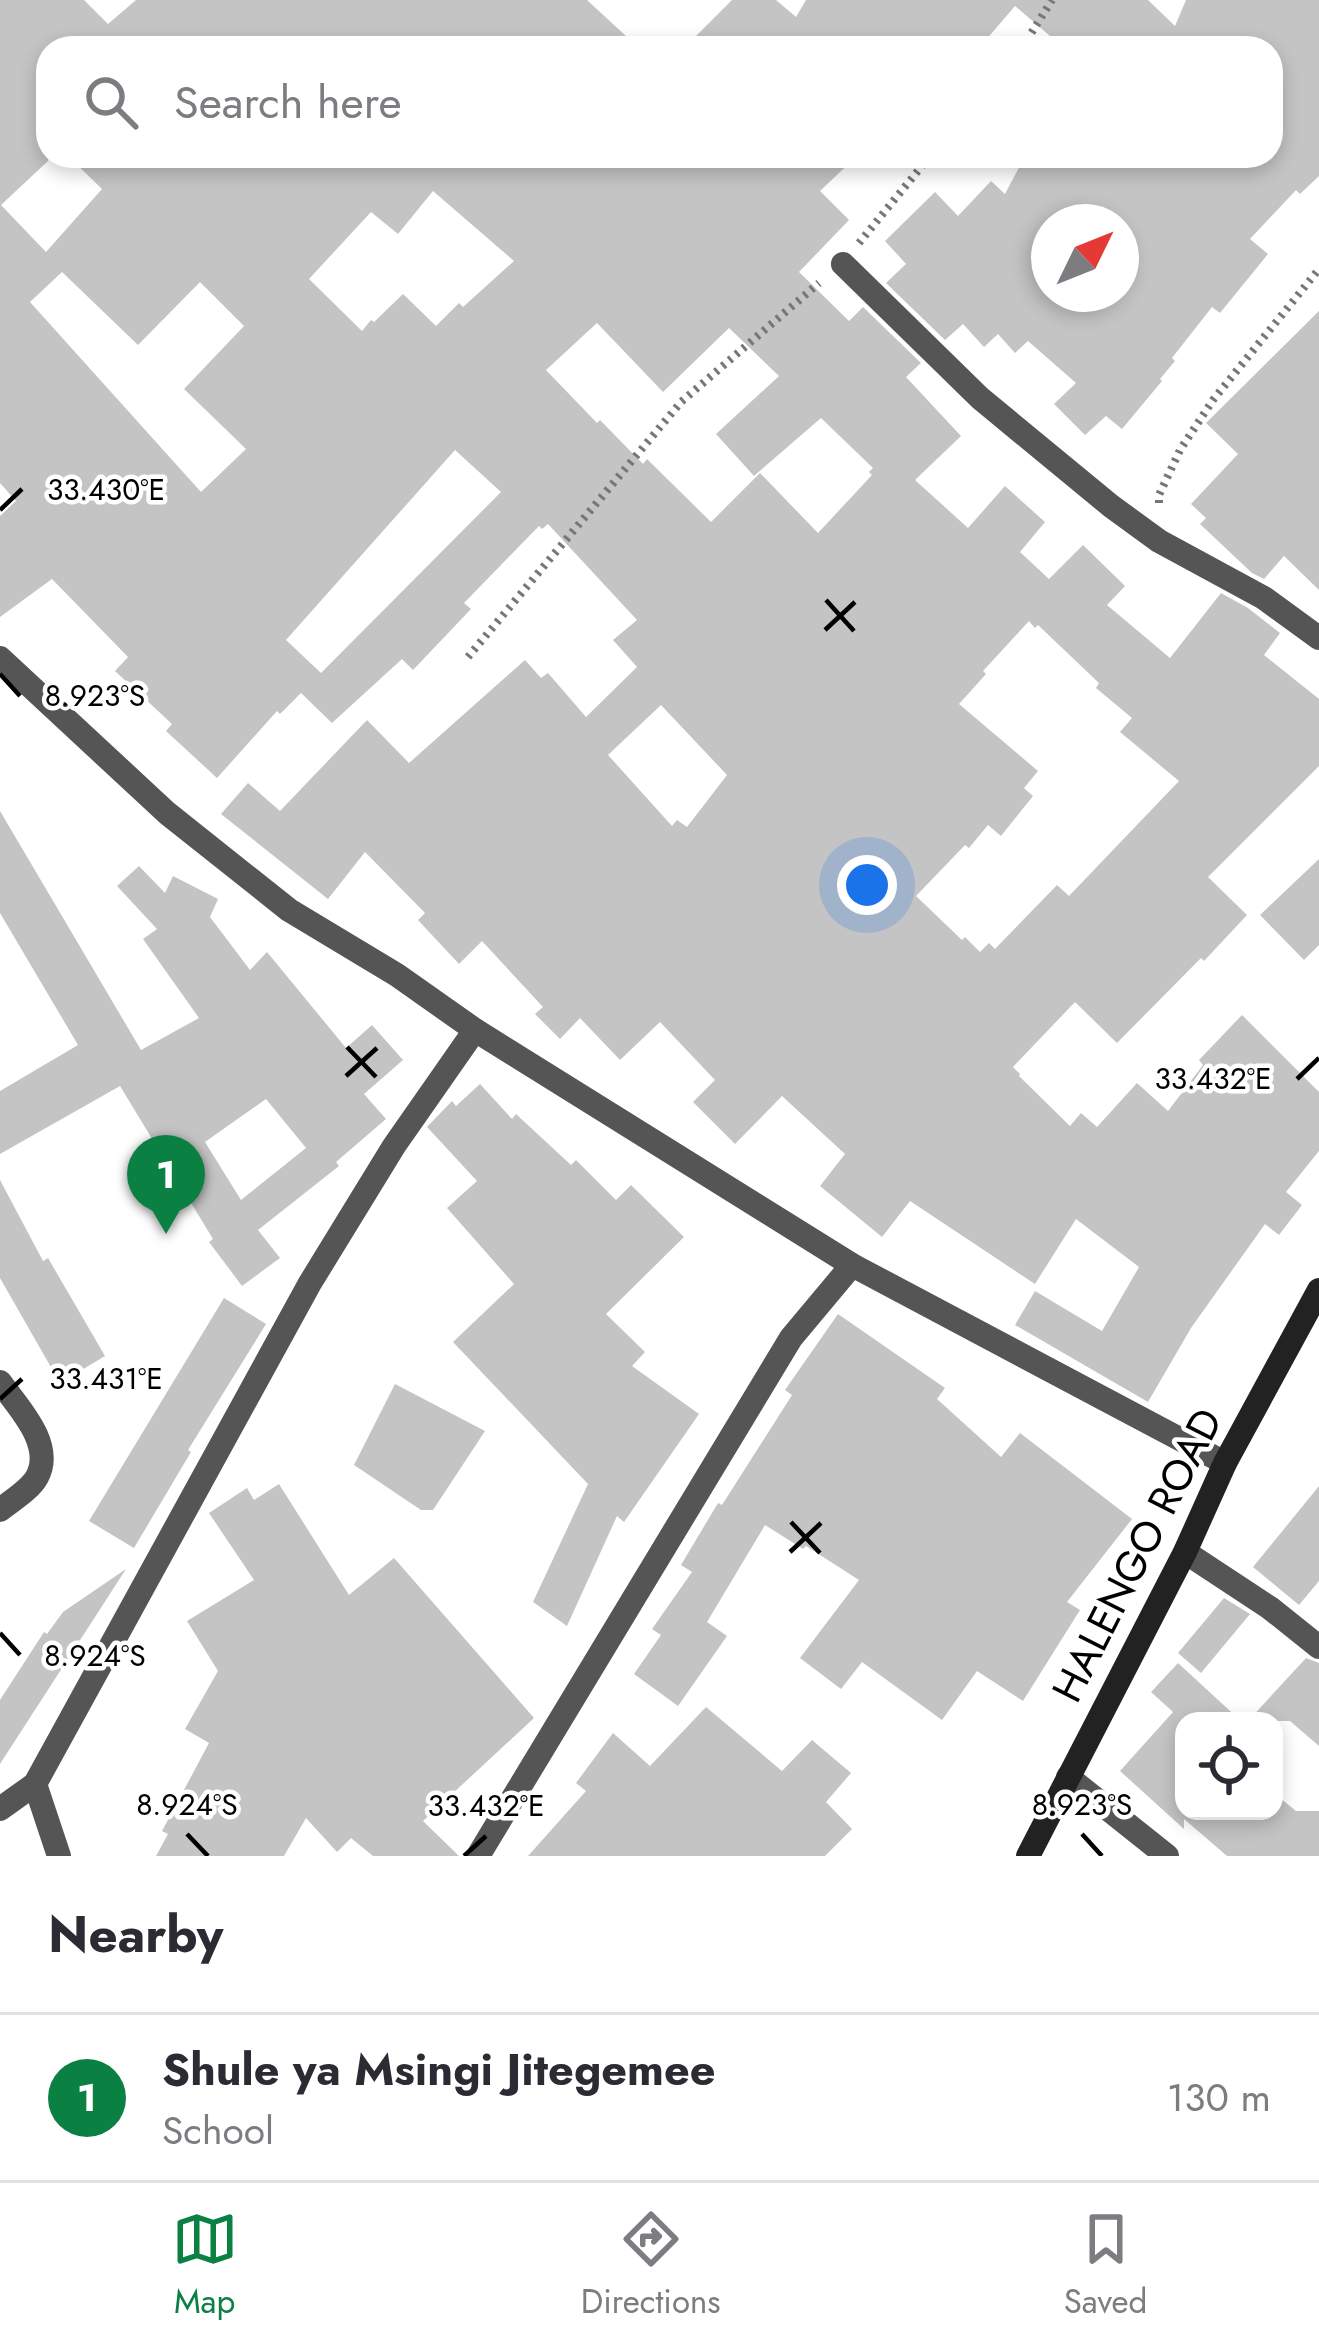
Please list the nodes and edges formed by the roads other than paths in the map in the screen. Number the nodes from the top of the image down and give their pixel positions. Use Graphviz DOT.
graph roads {
  1 [pos="843,264"];
  2 [pos="1319,638"];
  3 [pos="0,658"];
  4 [pos="476,1030"];
  5 [pos="853,1265"];
  6 [pos="1319,1290"];
  7 [pos="0,1382"];
  8 [pos="1225,1463"];
  9 [pos="0,1510"];
  10 [pos="1184,1552"];
  11 [pos="1319,1647"];
  12 [pos="1068,1777"];
  13 [pos="35,1784"];
  14 [pos="0,1809"];
  15 [pos="59,1856"];
  16 [pos="478,1856"];
  17 [pos="1028,1856"];
  18 [pos="1167,1856"];
  1 -- 2 [label="street"];
  3 -- 4 [label="street"];
  4 -- 5 [label="street"];
  4 -- 13 [label="street"];
  5 -- 8 [label="street"];
  5 -- 16 [label="street"];
  6 -- 8 [label="street, HALENGO ROAD"];
  7 -- 9 [label="street"];
  8 -- 10 [label="street, HALENGO ROAD"];
  10 -- 11 [label="street"];
  10 -- 12 [label="street, HALENGO ROAD"];
  12 -- 17 [label="street, HALENGO ROAD"];
  12 -- 18 [label="street"];
  13 -- 14 [label="street"];
  13 -- 15 [label="street"];
}
